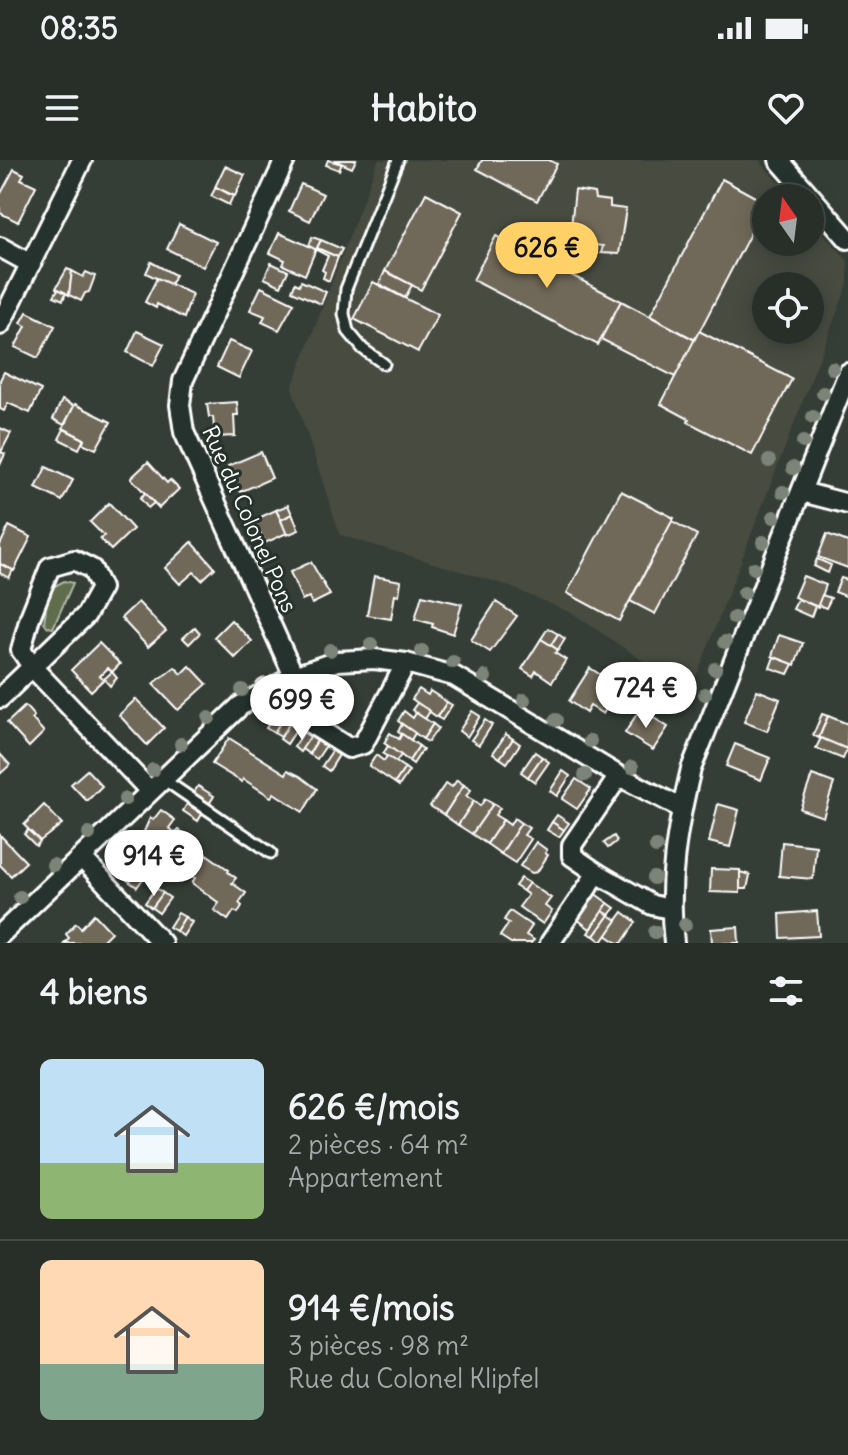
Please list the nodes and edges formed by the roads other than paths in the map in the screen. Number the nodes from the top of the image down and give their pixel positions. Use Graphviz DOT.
graph roads {
  1 [pos="82,160"];
  2 [pos="285,160"];
  3 [pos="398,160"];
  4 [pos="779,160"];
  5 [pos="848,239"];
  6 [pos="0,247"];
  7 [pos="31,264"];
  8 [pos="0,325"];
  9 [pos="384,364"];
  10 [pos="848,373"];
  11 [pos="802,492"];
  12 [pos="848,504"];
  13 [pos="406,663"];
  14 [pos="33,668"];
  15 [pos="294,676"];
  16 [pos="266,689"];
  17 [pos="0,698"];
  18 [pos="619,776"];
  19 [pos="157,785"];
  20 [pos="681,808"];
  21 [pos="271,853"];
  22 [pos="82,858"];
  23 [pos="597,873"];
  24 [pos="670,909"];
  25 [pos="0,935"];
  26 [pos="162,943"];
  27 [pos="550,943"];
  28 [pos="674,943"];
  1 -- 7 [label="street"];
  2 -- 15 [label="street, Rue du Colonel Pons"];
  3 -- 9 [label="lane"];
  4 -- 5 [label="street"];
  6 -- 7 [label="street"];
  7 -- 8 [label="street"];
  10 -- 11 [label="street"];
  11 -- 12 [label="street"];
  11 -- 20 [label="street"];
  13 -- 15 [label="street"];
  13 -- 16 [label="street"];
  13 -- 18 [label="street"];
  14 -- 14 [label="street"];
  14 -- 17 [label="street"];
  14 -- 19 [label="street"];
  15 -- 16 [label="street"];
  16 -- 19 [label="street"];
  18 -- 20 [label="street"];
  18 -- 23 [label="street"];
  19 -- 21 [label="lane"];
  19 -- 22 [label="street"];
  20 -- 24 [label="street"];
  22 -- 25 [label="street"];
  22 -- 26 [label="street"];
  23 -- 24 [label="street"];
  23 -- 27 [label="street"];
  24 -- 28 [label="street"];
}
